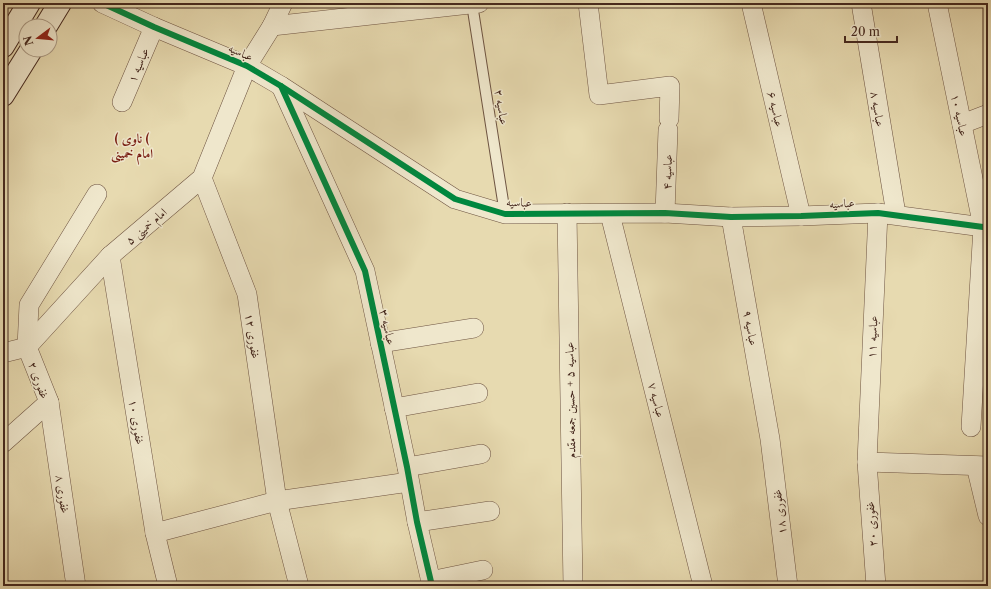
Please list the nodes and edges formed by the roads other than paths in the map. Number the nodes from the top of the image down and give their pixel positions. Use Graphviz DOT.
graph roads {
  1 [pos="29,3"];
  2 [pos="60,3"];
  3 [pos="102,3"];
  4 [pos="283,3"];
  5 [pos="476,3"];
  6 [pos="588,3"];
  7 [pos="751,3"];
  8 [pos="861,3"];
  9 [pos="937,3"];
  10 [pos="416,7"];
  11 [pos="51,18"];
  12 [pos="272,26"];
  13 [pos="154,27"];
  14 [pos="3,46"];
  15 [pos="26,58"];
  16 [pos="247,66"];
  17 [pos="281,86"];
  18 [pos="3,95"];
  19 [pos="122,102"];
  20 [pos="988,114"];
  21 [pos="962,124"];
  22 [pos="202,178"];
  23 [pos="97,194"];
  24 [pos="568,213"];
  25 [pos="665,213"];
  26 [pos="887,213"];
  27 [pos="505,214"];
  28 [pos="610,214"];
  29 [pos="801,216"];
  30 [pos="731,217"];
  31 [pos="986,229"];
  32 [pos="110,256"];
  33 [pos="474,328"];
  34 [pos="380,343"];
  35 [pos="27,347"];
  36 [pos="3,352"];
  37 [pos="478,393"];
  38 [pos="49,402"];
  39 [pos="394,408"];
  40 [pos="971,427"];
  41 [pos="770,439"];
  42 [pos="3,442"];
  43 [pos="481,454"];
  44 [pos="867,462"];
  45 [pos="982,466"];
  46 [pos="408,474"];
  47 [pos="277,501"];
  48 [pos="490,511"];
  49 [pos="988,516"];
  50 [pos="416,522"];
  51 [pos="155,533"];
  52 [pos="483,570"];
  53 [pos="431,583"];
  54 [pos="76,586"];
  55 [pos="168,586"];
  56 [pos="299,586"];
  57 [pos="574,586"];
  58 [pos="703,586"];
  59 [pos="788,586"];
  60 [pos="876,586"];
  1 -- 14 [label="main road"];
  2 -- 11 [label="main road"];
  3 -- 13 [label="street, عباسیه"];
  4 -- 12 [label="street, امام خمینی ۵"];
  5 -- 10 [label="street"];
  5 -- 27 [label="lane, عباسیه ۲"];
  6 -- 25 [label="street, عباسیه ۴"];
  7 -- 29 [label="street, عباسیه ۶"];
  8 -- 26 [label="street, عباسیه ۸"];
  9 -- 21 [label="street, عباسیه ۱۰"];
  10 -- 12 [label="street"];
  12 -- 16 [label="street, امام خمینی ۵"];
  13 -- 16 [label="street, عباسیه"];
  13 -- 19 [label="street, عباسیه ۱"];
  15 -- 18 [label="main road"];
  16 -- 17 [label="street, عباسیه"];
  16 -- 22 [label="street, امام خمینی ۵"];
  17 -- 27 [label="street, عباسیه"];
  17 -- 34 [label="street, عباسیه ۳"];
  20 -- 21 [label="street"];
  21 -- 31 [label="street, عباسیه ۱۰"];
  22 -- 32 [label="street, امام خمینی ۵"];
  22 -- 47 [label="street, غفوری ۱۲"];
  23 -- 35 [label="street"];
  24 -- 27 [label="street, عباسیه"];
  24 -- 28 [label="street, عباسیه"];
  24 -- 57 [label="street, عباسیه ۵ + حسین جمعه مقدم"];
  25 -- 28 [label="street, عباسیه"];
  25 -- 30 [label="street, عباسیه"];
  26 -- 29 [label="street, عباسیه"];
  26 -- 31 [label="street, عباسیه"];
  26 -- 44 [label="street, عباسیه ۱۱"];
  28 -- 58 [label="street, عباسیه ۷"];
  29 -- 30 [label="street, عباسیه"];
  30 -- 41 [label="street, عباسیه ۹"];
  31 -- 40 [label="street, عباسیه ۱۰"];
  32 -- 35 [label="street, امام خمینی ۵"];
  32 -- 51 [label="street, غفوری ۱۰"];
  33 -- 34 [label="street"];
  34 -- 39 [label="street, عباسیه ۳"];
  35 -- 36 [label="street"];
  35 -- 38 [label="street, غفوری ۲"];
  37 -- 39 [label="street"];
  38 -- 42 [label="street, غفوری ۲"];
  38 -- 54 [label="street, غفوری ۸"];
  39 -- 46 [label="street, عباسیه ۳"];
  41 -- 59 [label="street, غفوری ۱۸"];
  43 -- 46 [label="street"];
  44 -- 45 [label="street"];
  44 -- 60 [label="street, غفوری ۲۰"];
  45 -- 49 [label="street"];
  46 -- 47 [label="street"];
  46 -- 50 [label="street, عباسیه ۳"];
  47 -- 51 [label="street"];
  47 -- 56 [label="street, غفوری ۱۲"];
  48 -- 50 [label="street"];
  50 -- 53 [label="street, عباسیه ۳"];
  51 -- 55 [label="street, غفوری ۱۰"];
  52 -- 53 [label="street"];
}
